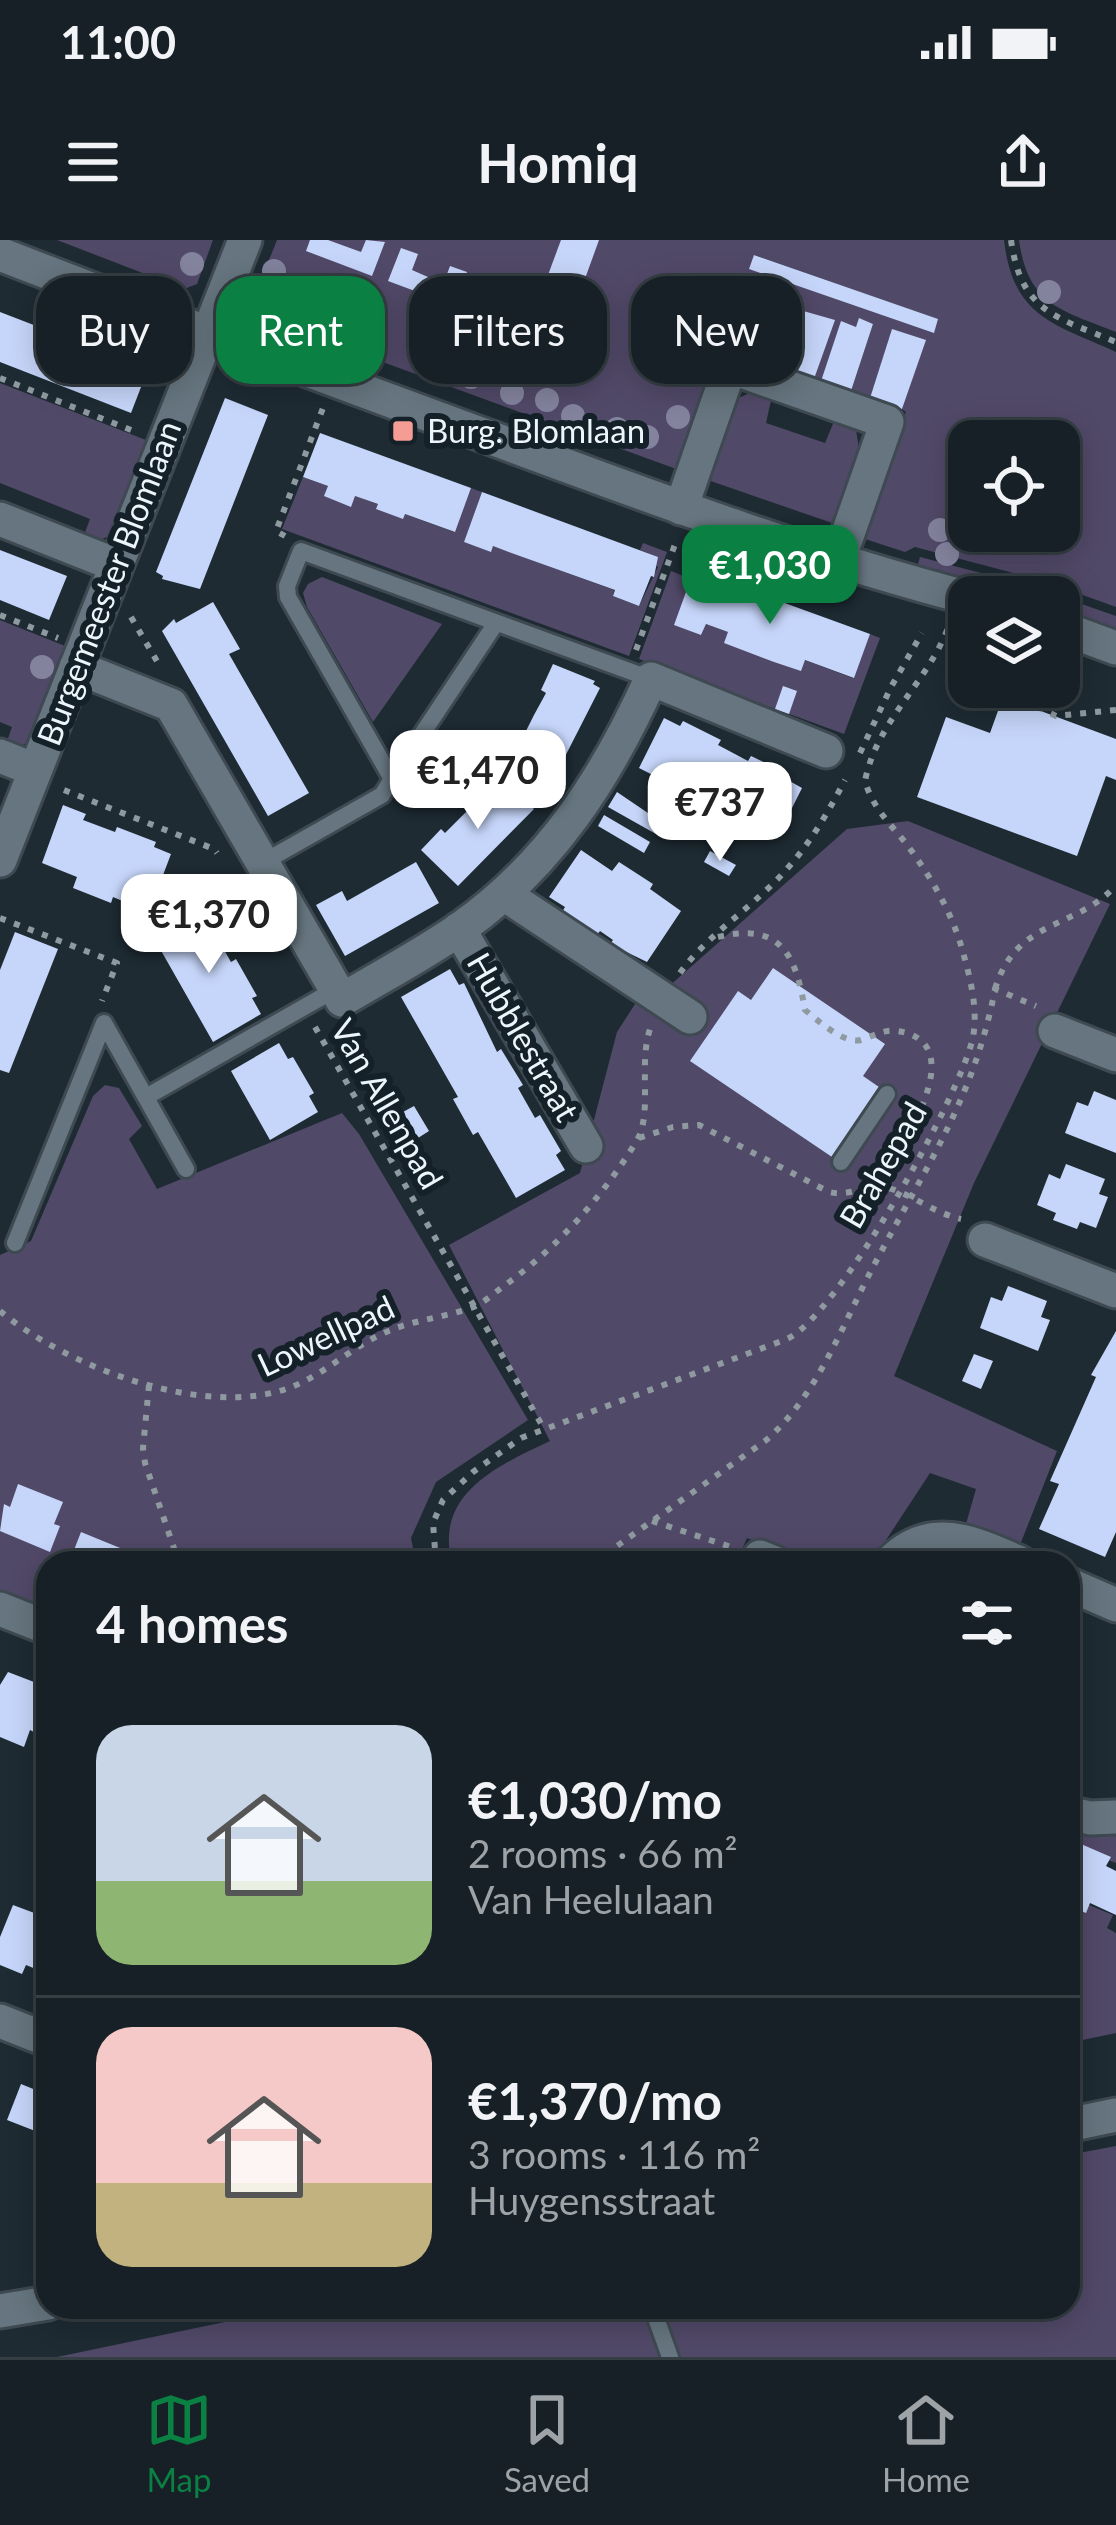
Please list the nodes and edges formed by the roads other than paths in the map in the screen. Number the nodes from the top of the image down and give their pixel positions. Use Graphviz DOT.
graph roads {
  1 [pos="244,240"];
  2 [pos="0,254"];
  3 [pos="210,336"];
  4 [pos="684,509"];
  5 [pos="0,519"];
  6 [pos="838,562"];
  7 [pos="116,565"];
  8 [pos="948,593"];
  9 [pos="496,623"];
  10 [pos="1080,635"];
  11 [pos="1116,648"];
  12 [pos="80,658"];
  13 [pos="639,675"];
  14 [pos="826,752"];
  15 [pos="0,756"];
  16 [pos="34,774"];
  17 [pos="392,778"];
  18 [pos="0,860"];
  19 [pos="262,862"];
  20 [pos="504,894"];
  21 [pos="460,929"];
  22 [pos="336,989"];
  23 [pos="676,1008"];
  24 [pos="1055,1031"];
  25 [pos="1116,1055"];
  26 [pos="887,1094"];
  27 [pos="146,1097"];
  28 [pos="586,1146"];
  29 [pos="842,1162"];
  30 [pos="186,1169"];
  31 [pos="985,1240"];
  32 [pos="15,1243"];
  33 [pos="1116,1291"];
  34 [pos="907,1551"];
  35 [pos="988,1551"];
  36 [pos="1080,1589"];
  37 [pos="1116,1605"];
  38 [pos="0,1609"];
  39 [pos="36,1623"];
  40 [pos="1080,1816"];
  41 [pos="1116,1817"];
  42 [pos="0,2021"];
  43 [pos="36,2035"];
  44 [pos="1116,2114"];
  45 [pos="1080,2123"];
  46 [pos="36,2305"];
  47 [pos="0,2312"];
  48 [pos="656,2319"];
  49 [pos="670,2357"];
  1 -- 3 [label="street, Burgemeester Blomlaan"];
  2 -- 3 [label="street"];
  3 -- 4 [label="street"];
  3 -- 7 [label="street, Burgemeester Blomlaan"];
  4 -- 6 [label="street"];
  4 -- 6 [label="street"];
  5 -- 7 [label="street"];
  6 -- 8 [label="street"];
  7 -- 12 [label="street, Burgemeester Blomlaan"];
  9 -- 13 [label="lane"];
  9 -- 17 [label="lane"];
  9 -- 17 [label="lane"];
  10 -- 11 [label="street"];
  12 -- 16 [label="street, Burgemeester Blomlaan"];
  12 -- 19 [label="street"];
  13 -- 14 [label="street"];
  13 -- 20 [label="street"];
  15 -- 16 [label="street"];
  16 -- 18 [label="street, Burgemeester Blomlaan"];
  17 -- 19 [label="lane"];
  19 -- 22 [label="street"];
  20 -- 21 [label="street"];
  20 -- 23 [label="street, Hubblestraat"];
  21 -- 22 [label="street"];
  21 -- 28 [label="street, Hubblestraat"];
  22 -- 27 [label="lane"];
  24 -- 25 [label="street"];
  26 -- 29 [label="lane"];
  27 -- 30 [label="lane"];
  27 -- 32 [label="lane"];
  31 -- 33 [label="street"];
  34 -- 35 [label="street"];
  36 -- 37 [label="street"];
  38 -- 39 [label="street"];
  40 -- 41 [label="street"];
  42 -- 43 [label="street"];
  44 -- 45 [label="street"];
  46 -- 47 [label="street"];
  48 -- 49 [label="lane"];
}
